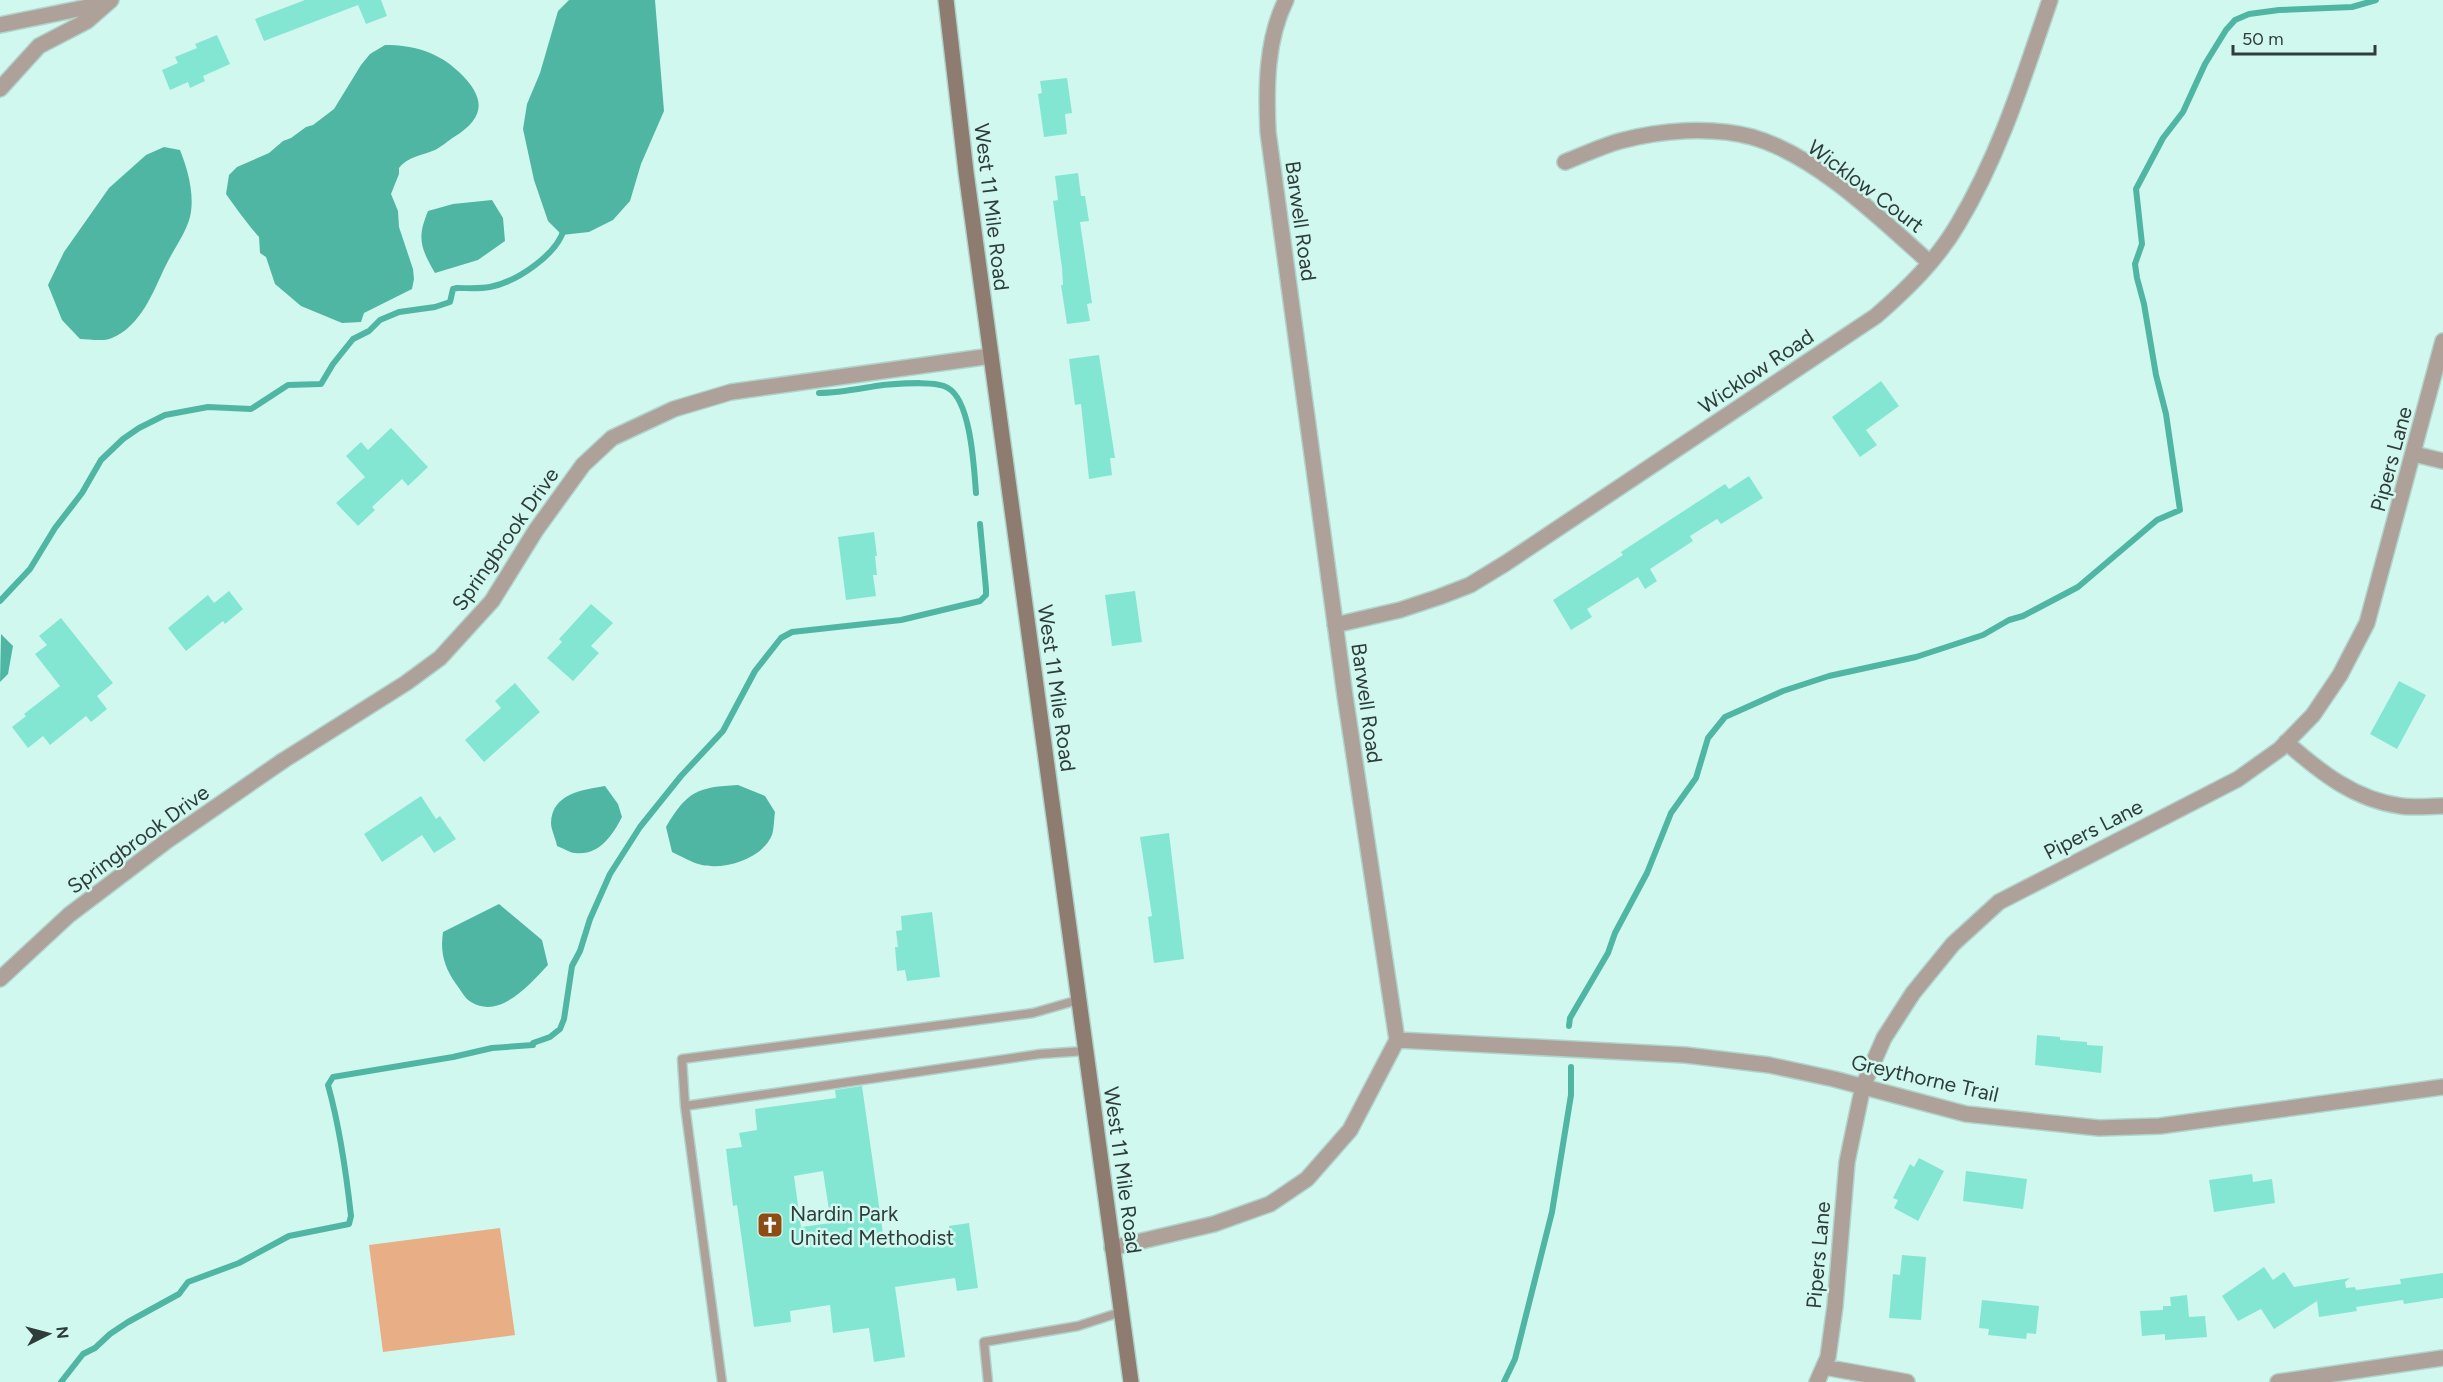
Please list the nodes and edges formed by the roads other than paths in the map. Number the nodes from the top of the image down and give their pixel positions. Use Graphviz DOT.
graph roads {
  1 [pos="109,0"];
  2 [pos="946,0"];
  3 [pos="1286,0"];
  4 [pos="2050,0"];
  5 [pos="0,25"];
  6 [pos="0,89"];
  7 [pos="1565,162"];
  8 [pos="1930,263"];
  9 [pos="2443,341"];
  10 [pos="991,356"];
  11 [pos="2414,454"];
  12 [pos="2443,461"];
  13 [pos="1335,625"];
  14 [pos="2286,742"];
  15 [pos="2443,806"];
  16 [pos="0,979"];
  17 [pos="1078,1000"];
  18 [pos="1397,1040"];
  19 [pos="1085,1051"];
  20 [pos="1863,1086"];
  21 [pos="2443,1086"];
  22 [pos="686,1106"];
  23 [pos="1112,1248"];
  24 [pos="1121,1312"];
  25 [pos="2443,1358"];
  26 [pos="1824,1367"];
  27 [pos="722,1382"];
  28 [pos="988,1382"];
  29 [pos="1131,1382"];
  30 [pos="1817,1382"];
  31 [pos="1907,1382"];
  32 [pos="2278,1382"];
  1 -- 5 [label="street"];
  1 -- 6 [label="street"];
  2 -- 10 [label="street, West 11 Mile Road"];
  3 -- 13 [label="street, Barwell Road"];
  4 -- 8 [label="street, Wicklow Road"];
  7 -- 8 [label="street, Wicklow Court"];
  8 -- 13 [label="street, Wicklow Road"];
  9 -- 11 [label="street, Pipers Lane"];
  10 -- 16 [label="street, Springbrook Drive"];
  10 -- 17 [label="street, West 11 Mile Road"];
  11 -- 12 [label="street"];
  11 -- 14 [label="street, Pipers Lane"];
  13 -- 18 [label="street, Barwell Road"];
  14 -- 15 [label="street"];
  14 -- 20 [label="street, Pipers Lane"];
  17 -- 19 [label="street, West 11 Mile Road"];
  17 -- 22 [label="lane"];
  18 -- 20 [label="street, Greythorne Trail"];
  18 -- 23 [label="street"];
  19 -- 22 [label="lane"];
  19 -- 23 [label="street, West 11 Mile Road"];
  20 -- 21 [label="street, Greythorne Trail"];
  20 -- 26 [label="street, Pipers Lane"];
  22 -- 27 [label="lane"];
  23 -- 24 [label="street, West 11 Mile Road"];
  24 -- 28 [label="lane"];
  24 -- 29 [label="street, West 11 Mile Road"];
  25 -- 32 [label="street"];
  26 -- 30 [label="street, Pipers Lane"];
  26 -- 31 [label="street"];
}
